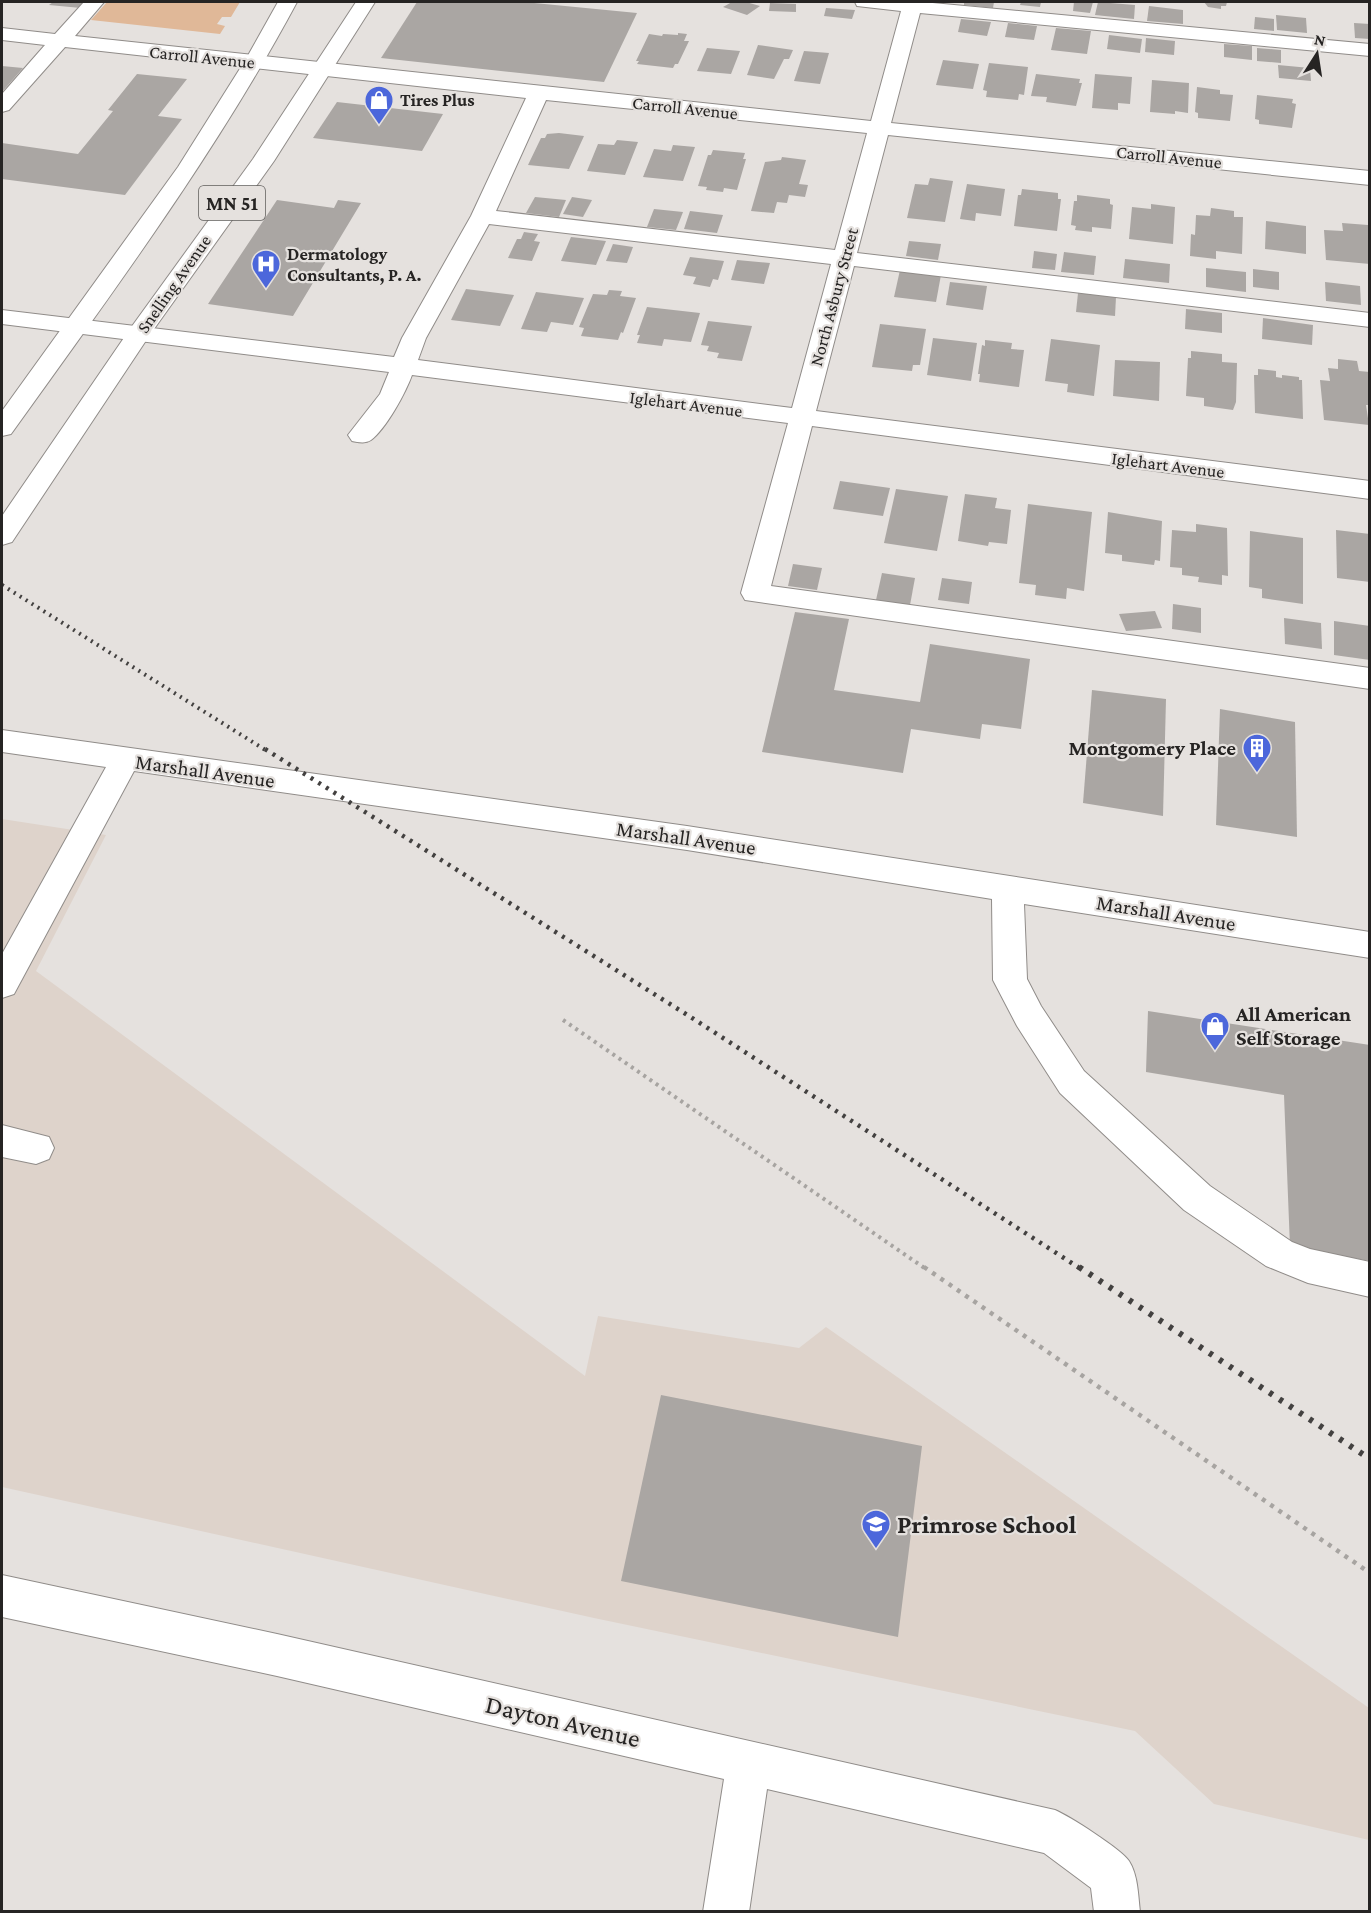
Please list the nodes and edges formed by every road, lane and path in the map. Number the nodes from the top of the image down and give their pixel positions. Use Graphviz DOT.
graph roads {
  1 [pos="94,2"];
  2 [pos="287,2"];
  3 [pos="365,2"];
  4 [pos="864,2"];
  5 [pos="913,4"];
  6 [pos="2,34"];
  7 [pos="59,41"];
  8 [pos="1370,50"];
  9 [pos="255,63"];
  10 [pos="321,70"];
  11 [pos="539,93"];
  12 [pos="2,106"];
  13 [pos="880,127"];
  14 [pos="1370,178"];
  15 [pos="482,216"];
  16 [pos="844,260"];
  17 [pos="2,317"];
  18 [pos="1370,320"];
  19 [pos="75,326"];
  20 [pos="139,334"];
  21 [pos="403,366"];
  22 [pos="802,419"];
  23 [pos="2,428"];
  24 [pos="361,435"];
  25 [pos="1370,490"];
  26 [pos="2,536"];
  27 [pos="1370,679"];
  28 [pos="2,741"];
  29 [pos="125,760"];
  30 [pos="1008,888"];
  31 [pos="1370,945"];
  32 [pos="2,984"];
  33 [pos="562,1020"];
  34 [pos="2,1141"];
  35 [pos="36,1148"];
  36 [pos="1370,1280"];
  37 [pos="1370,1573"];
  38 [pos="2,1596"];
  39 [pos="749,1763"];
  40 [pos="1114,1894"];
  41 [pos="726,1911"];
  1 -- 7 [label="street"];
  2 -- 9 [label="street, MN 51"];
  3 -- 10 [label="street, Snelling Avenue / MN 51"];
  4 -- 5 [label="street"];
  5 -- 8 [label="street"];
  5 -- 13 [label="street, North Asbury Street"];
  6 -- 7 [label="street, Carroll Avenue"];
  7 -- 9 [label="street, Carroll Avenue"];
  7 -- 12 [label="street"];
  9 -- 10 [label="street, Carroll Avenue"];
  9 -- 19 [label="street, MN 51"];
  10 -- 11 [label="street, Carroll Avenue"];
  10 -- 20 [label="street, Snelling Avenue / MN 51"];
  11 -- 13 [label="street, Carroll Avenue"];
  11 -- 15 [label="street"];
  13 -- 14 [label="street, Carroll Avenue"];
  13 -- 16 [label="street, North Asbury Street"];
  15 -- 16 [label="street"];
  15 -- 21 [label="street"];
  16 -- 18 [label="street"];
  16 -- 22 [label="street, North Asbury Street"];
  17 -- 19 [label="street, Iglehart Avenue"];
  19 -- 20 [label="street, Iglehart Avenue"];
  19 -- 23 [label="street, MN 51"];
  20 -- 21 [label="street, Iglehart Avenue"];
  20 -- 26 [label="street, Snelling Avenue / MN 51"];
  21 -- 22 [label="street, Iglehart Avenue"];
  21 -- 24 [label="street"];
  22 -- 25 [label="street, Iglehart Avenue"];
  22 -- 27 [label="street, North Asbury Street"];
  28 -- 29 [label="street, Marshall Avenue"];
  29 -- 30 [label="street, Marshall Avenue"];
  29 -- 32 [label="street"];
  30 -- 31 [label="street, Marshall Avenue"];
  30 -- 36 [label="street"];
  33 -- 37 [label="path"];
  34 -- 35 [label="street"];
  38 -- 39 [label="street, Dayton Avenue"];
  39 -- 40 [label="street, Dayton Avenue"];
  39 -- 41 [label="street"];
}
